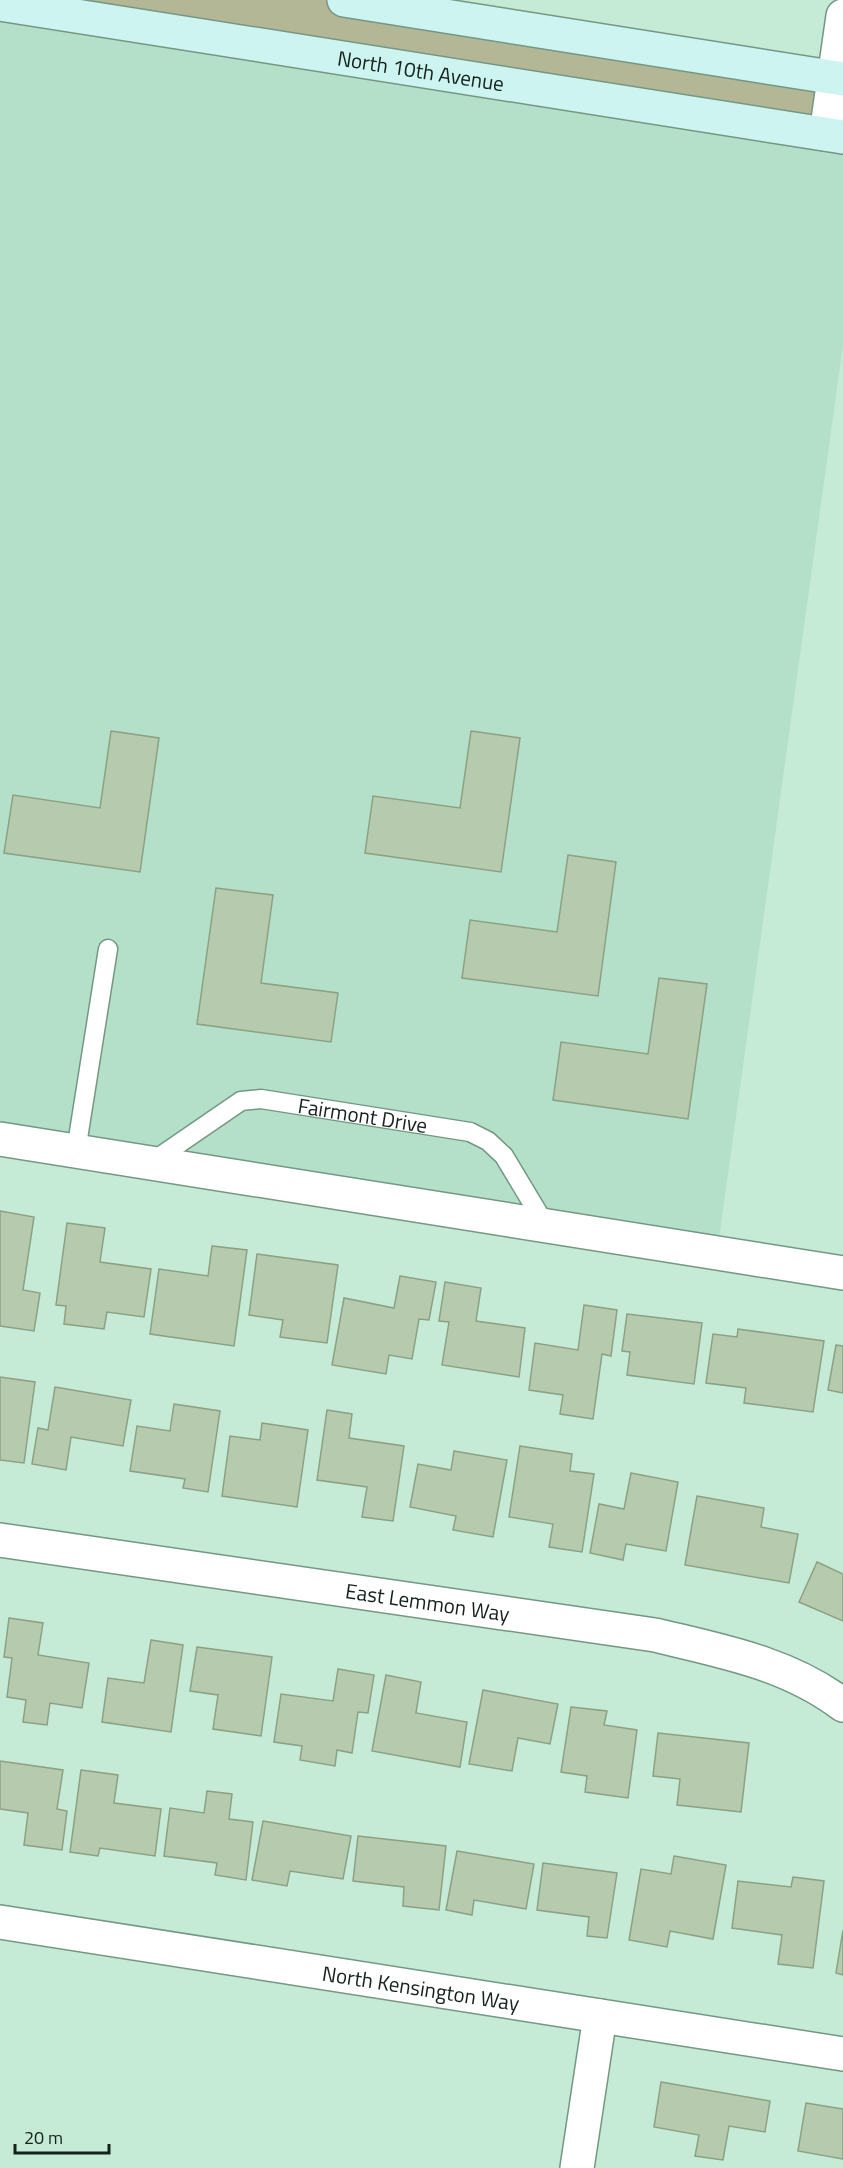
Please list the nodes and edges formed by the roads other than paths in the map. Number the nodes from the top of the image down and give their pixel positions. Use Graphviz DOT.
graph roads {
  1 [pos="344,0"];
  2 [pos="0,4"];
  3 [pos="843,16"];
  4 [pos="839,78"];
  5 [pos="834,136"];
  6 [pos="108,949"];
  7 [pos="0,1139"];
  8 [pos="76,1151"];
  9 [pos="150,1163"];
  10 [pos="546,1226"];
  11 [pos="843,1273"];
  12 [pos="0,1540"];
  13 [pos="843,1705"];
  14 [pos="0,1923"];
  15 [pos="600,2016"];
  16 [pos="843,2054"];
  17 [pos="577,2168"];
  1 -- 4 [label="main road"];
  2 -- 5 [label="main road, North 10th Avenue"];
  3 -- 4 [label="street"];
  4 -- 5 [label="street"];
  6 -- 8 [label="lane"];
  7 -- 8 [label="street"];
  8 -- 9 [label="street"];
  9 -- 10 [label="street"];
  9 -- 10 [label="lane, Fairmont Drive"];
  10 -- 11 [label="street"];
  12 -- 13 [label="street, East Lemmon Way"];
  14 -- 15 [label="street, North Kensington Way"];
  15 -- 16 [label="street, North Kensington Way"];
  15 -- 17 [label="street"];
}
